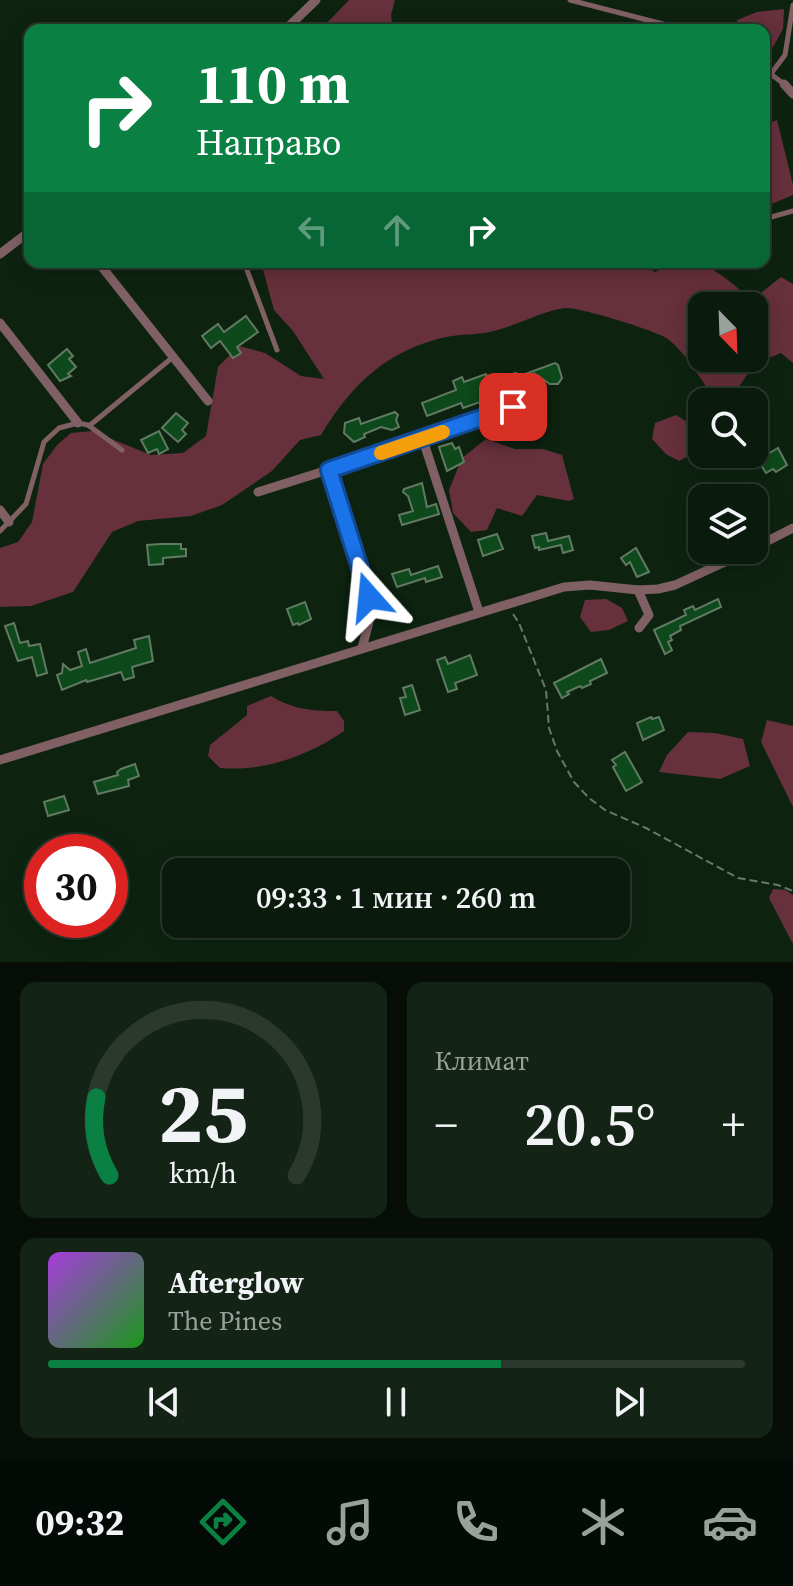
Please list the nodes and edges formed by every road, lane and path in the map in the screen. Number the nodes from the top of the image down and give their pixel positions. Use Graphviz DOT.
graph roads {
  1 [pos="316,0"];
  2 [pos="570,0"];
  3 [pos="793,5"];
  4 [pos="291,24"];
  5 [pos="663,24"];
  6 [pos="772,74"];
  7 [pos="770,76"];
  8 [pos="784,84"];
  9 [pos="793,94"];
  10 [pos="793,211"];
  11 [pos="770,217"];
  12 [pos="24,236"];
  13 [pos="0,254"];
  14 [pos="103,268"];
  15 [pos="246,268"];
  16 [pos="0,323"];
  17 [pos="277,350"];
  18 [pos="173,357"];
  19 [pos="208,401"];
  20 [pos="513,407"];
  21 [pos="78,423"];
  22 [pos="89,426"];
  23 [pos="423,440"];
  24 [pos="122,450"];
  25 [pos="329,470"];
  26 [pos="258,492"];
  27 [pos="0,510"];
  28 [pos="9,522"];
  29 [pos="793,528"];
  30 [pos="0,531"];
  31 [pos="768,541"];
  32 [pos="720,564"];
  33 [pos="638,590"];
  34 [pos="504,604"];
  35 [pos="479,612"];
  36 [pos="639,628"];
  37 [pos="362,648"];
  38 [pos="0,760"];
  39 [pos="793,891"];
  1 -- 4 [label="street"];
  2 -- 5 [label="lane"];
  3 -- 6 [label="lane"];
  6 -- 7 [label="lane"];
  6 -- 8 [label="lane"];
  8 -- 9 [label="street"];
  10 -- 11 [label="lane"];
  12 -- 13 [label="street"];
  14 -- 18 [label="street"];
  15 -- 17 [label="lane"];
  16 -- 21 [label="street"];
  18 -- 19 [label="street"];
  18 -- 22 [label="lane"];
  20 -- 23 [label="street"];
  21 -- 22 [label="lane"];
  21 -- 28 [label="lane"];
  22 -- 24 [label="lane"];
  23 -- 25 [label="street"];
  23 -- 35 [label="street"];
  25 -- 26 [label="street"];
  25 -- 37 [label="street"];
  27 -- 28 [label="street"];
  28 -- 30 [label="lane"];
  29 -- 31 [label="street"];
  32 -- 33 [label="street"];
  33 -- 34 [label="street"];
  33 -- 36 [label="street"];
  34 -- 35 [label="street"];
  34 -- 39 [label="path"];
  35 -- 37 [label="street"];
  37 -- 38 [label="street"];
}
